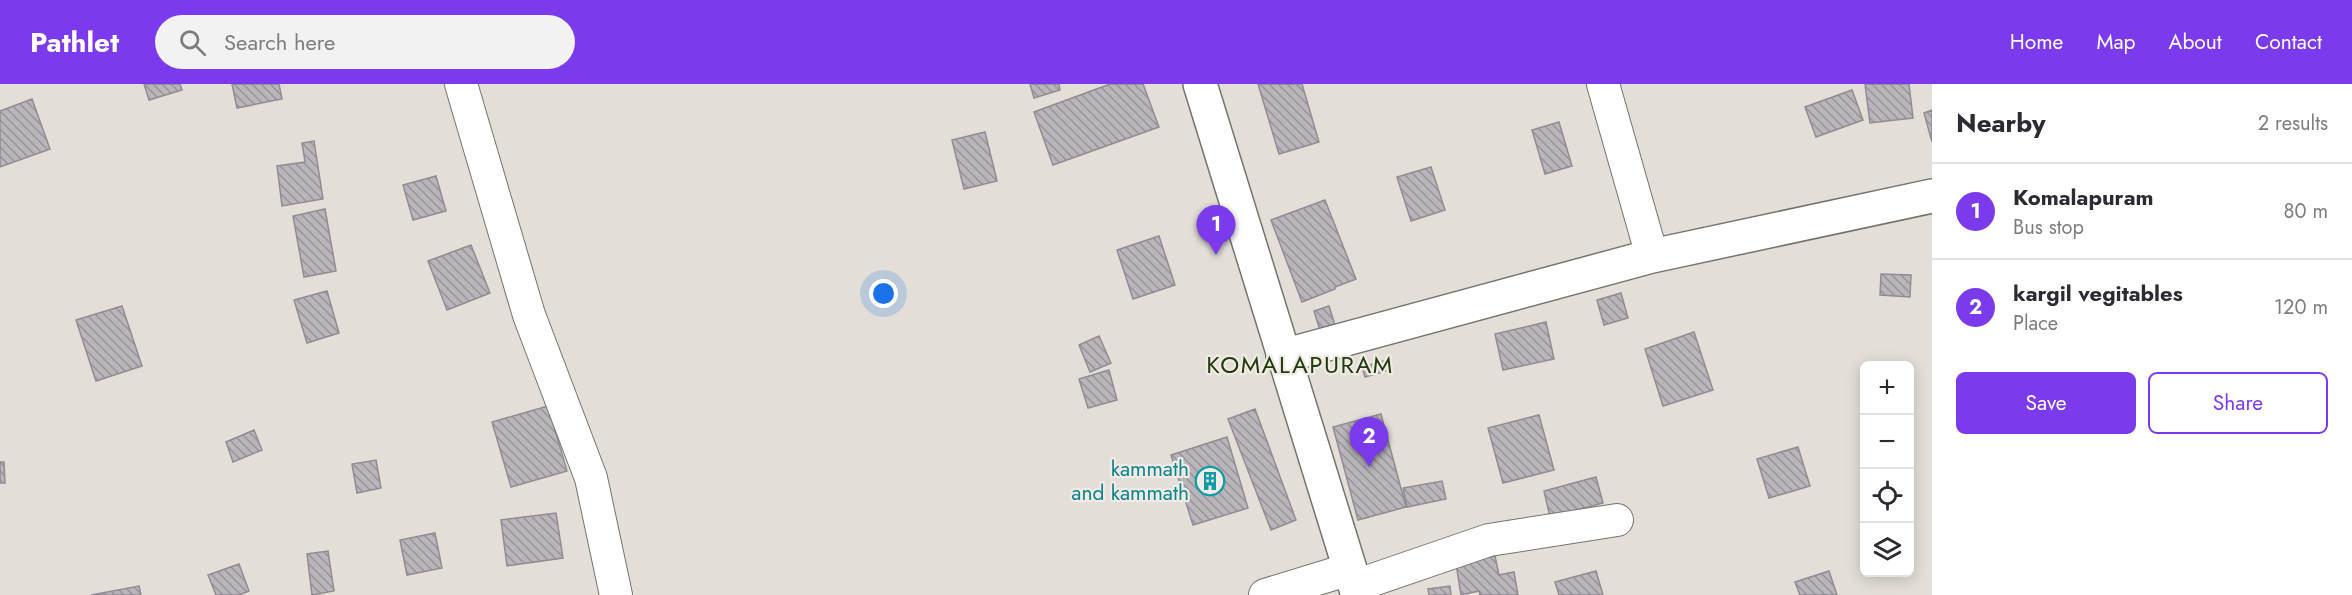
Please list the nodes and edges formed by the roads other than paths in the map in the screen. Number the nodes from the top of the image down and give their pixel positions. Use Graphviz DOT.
graph roads {
  1 [pos="461,84"];
  2 [pos="1200,84"];
  3 [pos="1603,84"];
  4 [pos="1932,196"];
  5 [pos="1652,256"];
  6 [pos="1283,356"];
  7 [pos="1617,520"];
  8 [pos="1354,583"];
  9 [pos="616,595"];
  10 [pos="1265,595"];
  1 -- 9 [label="street"];
  2 -- 6 [label="main road"];
  3 -- 5 [label="street"];
  4 -- 5 [label="main road"];
  5 -- 6 [label="main road"];
  6 -- 8 [label="main road"];
  7 -- 8 [label="street"];
  8 -- 10 [label="street"];
}
